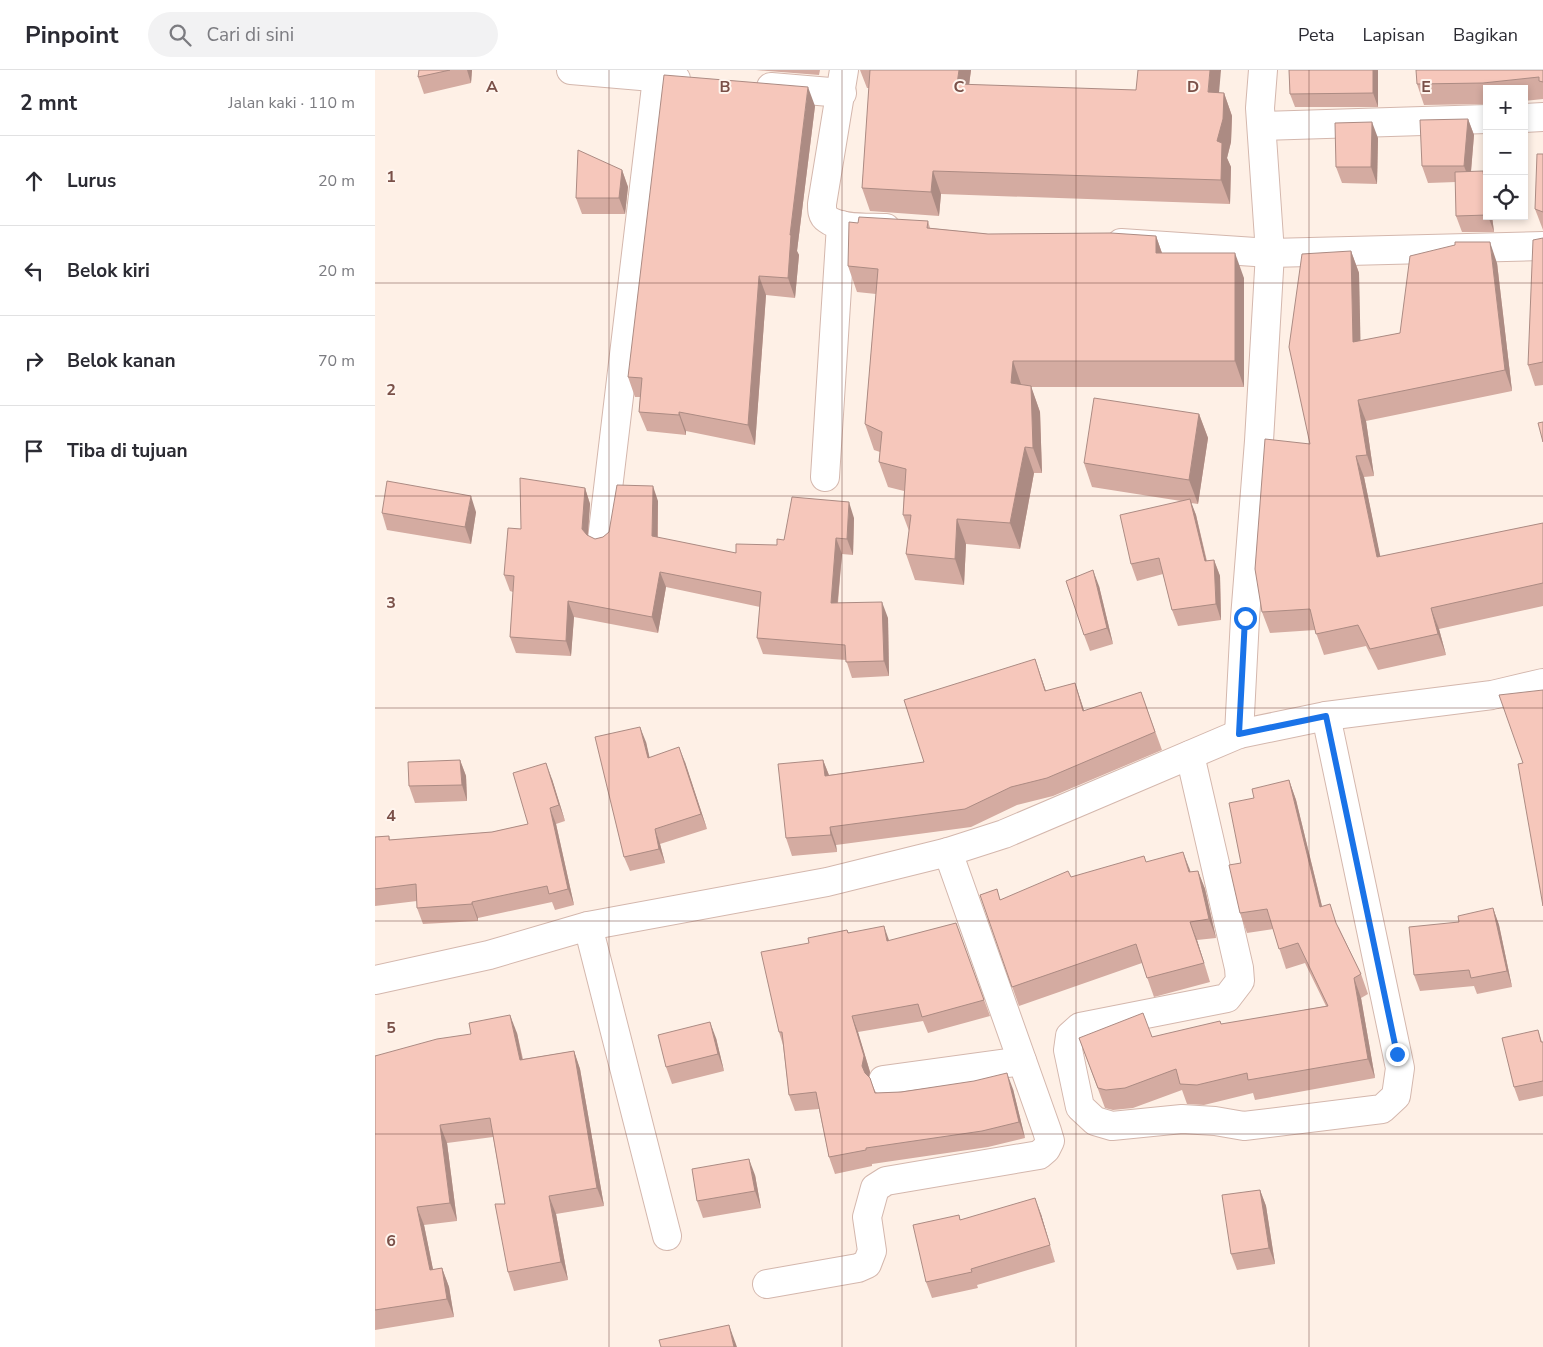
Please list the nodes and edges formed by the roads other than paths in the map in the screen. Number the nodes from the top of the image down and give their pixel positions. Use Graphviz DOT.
graph roads {
  1 [pos="571,70"];
  2 [pos="1263,70"];
  3 [pos="657,78"];
  4 [pos="843,81"];
  5 [pos="706,82"];
  6 [pos="745,85"];
  7 [pos="1543,117"];
  8 [pos="1528,118"];
  9 [pos="1483,119"];
  10 [pos="1262,126"];
  11 [pos="841,225"];
  12 [pos="909,230"];
  13 [pos="1094,242"];
  14 [pos="1543,246"];
  15 [pos="1270,253"];
  16 [pos="825,477"];
  17 [pos="602,539"];
  18 [pos="1543,683"];
  19 [pos="1326,716"];
  20 [pos="1239,734"];
  21 [pos="1190,755"];
  22 [pos="948,852"];
  23 [pos="588,926"];
  24 [pos="375,980"];
  25 [pos="1022,1062"];
  26 [pos="883,1080"];
  27 [pos="667,1236"];
  28 [pos="767,1284"];
  1 -- 3 [label="street"];
  2 -- 10 [label="street"];
  3 -- 5 [label="street"];
  3 -- 17 [label="street"];
  4 -- 6 [label="street"];
  4 -- 11 [label="street"];
  7 -- 8 [label="street"];
  9 -- 10 [label="street"];
  10 -- 15 [label="street"];
  11 -- 12 [label="street"];
  11 -- 16 [label="street"];
  13 -- 15 [label="street"];
  14 -- 15 [label="street"];
  15 -- 20 [label="street"];
  18 -- 19 [label="street"];
  19 -- 20 [label="street"];
  19 -- 21 [label="street"];
  20 -- 21 [label="street"];
  21 -- 22 [label="street"];
  22 -- 23 [label="street"];
  22 -- 25 [label="street"];
  23 -- 24 [label="street"];
  23 -- 27 [label="street"];
  25 -- 26 [label="street"];
  25 -- 28 [label="street"];
}
